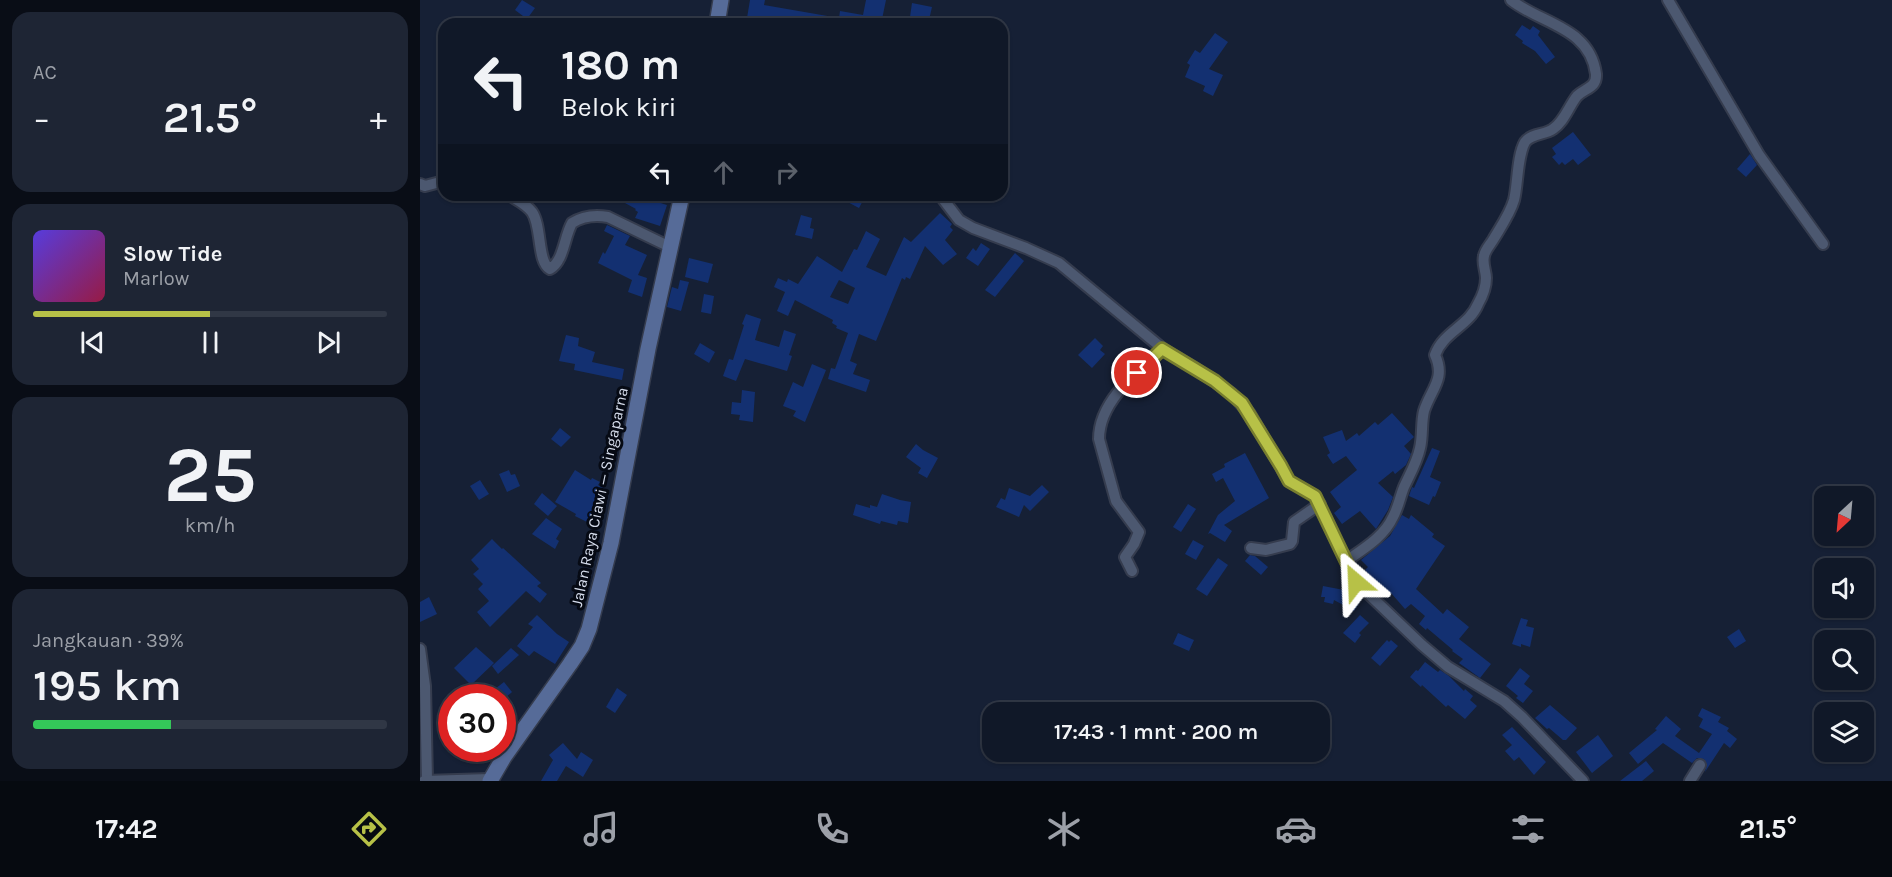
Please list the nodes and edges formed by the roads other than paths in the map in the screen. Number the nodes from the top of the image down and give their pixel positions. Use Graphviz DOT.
graph roads {
  1 [pos="721,0"];
  2 [pos="1510,0"];
  3 [pos="1668,0"];
  4 [pos="718,18"];
  5 [pos="438,183"];
  6 [pos="420,184"];
  7 [pos="520,201"];
  8 [pos="681,201"];
  9 [pos="945,201"];
  10 [pos="1823,244"];
  11 [pos="670,247"];
  12 [pos="1162,349"];
  13 [pos="1320,504"];
  14 [pos="1251,548"];
  15 [pos="1346,561"];
  16 [pos="1132,571"];
  17 [pos="420,649"];
  18 [pos="422,685"];
  19 [pos="1700,765"];
  20 [pos="490,780"];
  21 [pos="425,781"];
  22 [pos="1583,781"];
  23 [pos="1690,781"];
  1 -- 4 [label="main road"];
  2 -- 15 [label="street"];
  3 -- 10 [label="street"];
  5 -- 6 [label="street"];
  7 -- 11 [label="street"];
  8 -- 11 [label="main road, Jalan Raya Ciawi — Singaparna"];
  9 -- 12 [label="street"];
  11 -- 20 [label="main road, Jalan Raya Ciawi — Singaparna"];
  12 -- 13 [label="street"];
  12 -- 16 [label="street"];
  13 -- 14 [label="street"];
  13 -- 15 [label="street"];
  15 -- 22 [label="street"];
  17 -- 18 [label="street"];
  18 -- 21 [label="street"];
  19 -- 23 [label="street"];
  20 -- 21 [label="street"];
}
